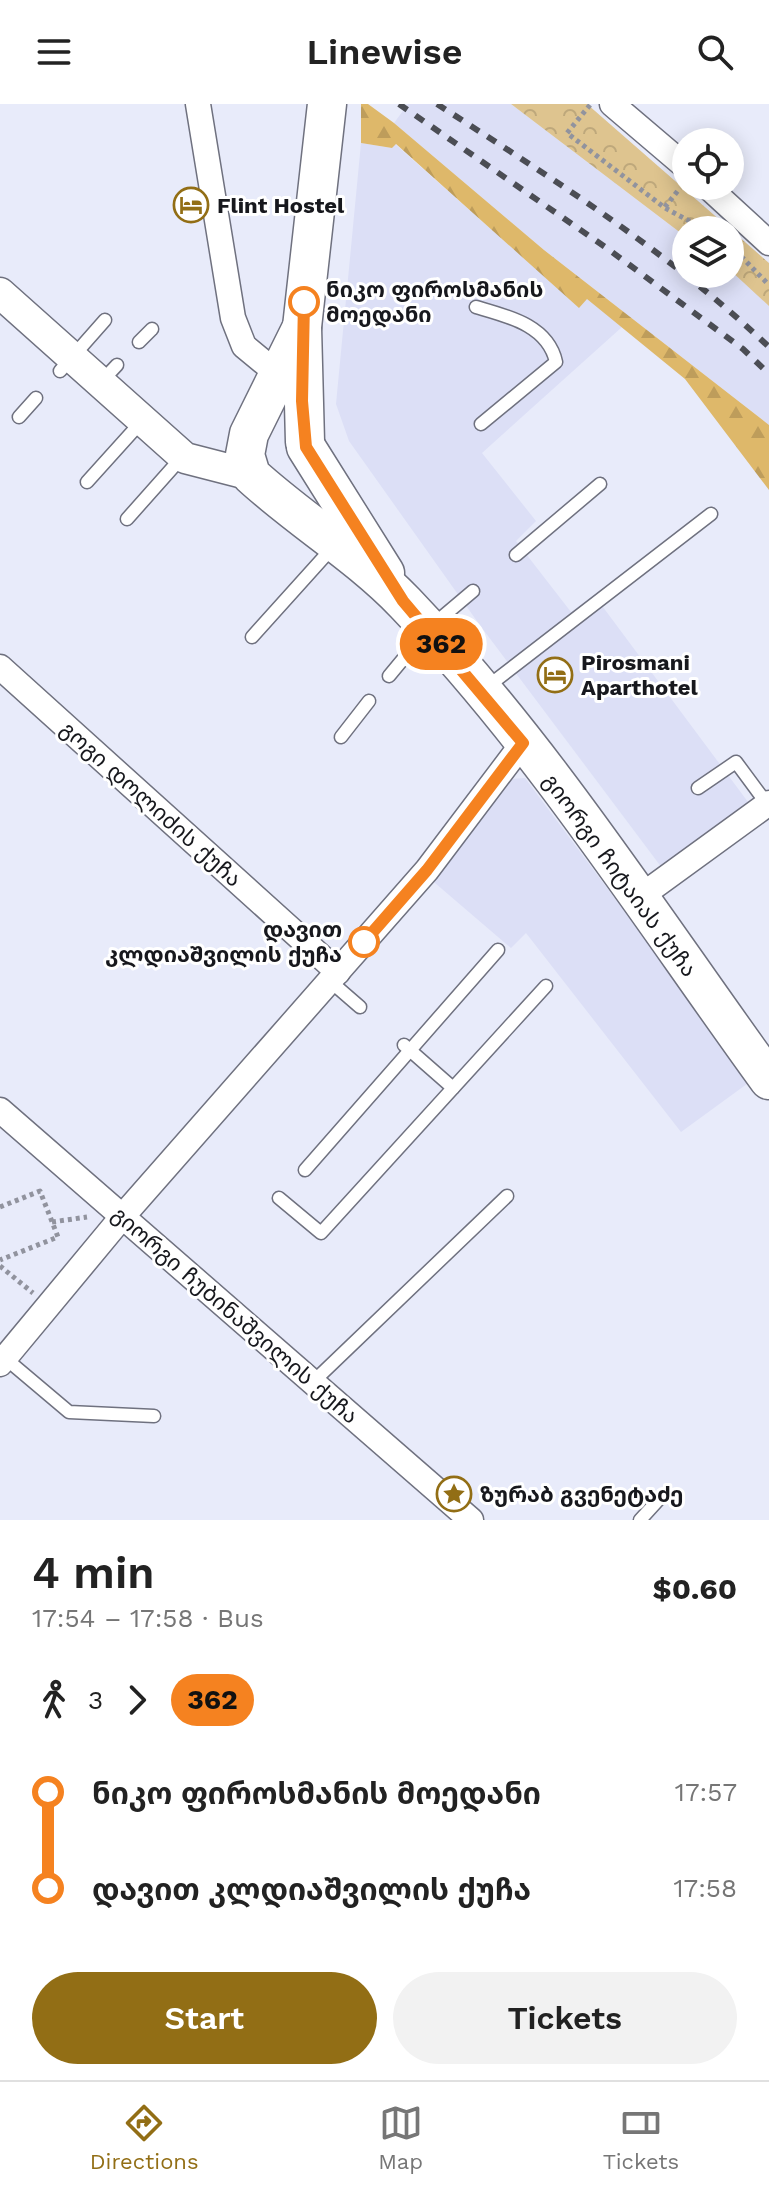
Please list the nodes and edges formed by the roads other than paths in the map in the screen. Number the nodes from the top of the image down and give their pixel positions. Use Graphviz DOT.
graph roads {
  1 [pos="198,104"];
  2 [pos="327,104"];
  3 [pos="612,104"];
  4 [pos="672,155"];
  5 [pos="722,200"];
  6 [pos="769,243"];
  7 [pos="0,293"];
  8 [pos="476,307"];
  9 [pos="105,320"];
  10 [pos="302,327"];
  11 [pos="152,329"];
  12 [pos="139,342"];
  13 [pos="66,364"];
  14 [pos="279,375"];
  15 [pos="36,398"];
  16 [pos="19,417"];
  17 [pos="142,421"];
  18 [pos="481,424"];
  19 [pos="249,434"];
  20 [pos="305,444"];
  21 [pos="175,449"];
  22 [pos="254,477"];
  23 [pos="87,482"];
  24 [pos="600,484"];
  25 [pos="711,514"];
  26 [pos="127,519"];
  27 [pos="335,544"];
  28 [pos="516,555"];
  29 [pos="473,591"];
  30 [pos="403,601"];
  31 [pos="428,629"];
  32 [pos="252,637"];
  33 [pos="0,667"];
  34 [pos="389,676"];
  35 [pos="481,692"];
  36 [pos="369,701"];
  37 [pos="341,737"];
  38 [pos="523,743"];
  39 [pos="698,788"];
  40 [pos="768,804"];
  41 [pos="637,899"];
  42 [pos="498,950"];
  43 [pos="334,977"];
  44 [pos="546,986"];
  45 [pos="360,1007"];
  46 [pos="407,1048"];
  47 [pos="769,1080"];
  48 [pos="453,1088"];
  49 [pos="0,1110"];
  50 [pos="305,1170"];
  51 [pos="507,1196"];
  52 [pos="279,1198"];
  53 [pos="122,1217"];
  54 [pos="3,1361"];
  55 [pos="313,1382"];
  56 [pos="154,1416"];
  57 [pos="661,1497"];
  58 [pos="471,1520"];
  59 [pos="640,1520"];
  1 -- 14 [label="street"];
  2 -- 10 [label="main road"];
  3 -- 4 [label="street"];
  5 -- 6 [label="street"];
  7 -- 13 [label="street"];
  8 -- 18 [label="lane"];
  9 -- 13 [label="lane"];
  10 -- 14 [label="main road"];
  10 -- 20 [label="main road"];
  11 -- 12 [label="lane"];
  13 -- 17 [label="street"];
  14 -- 19 [label="main road"];
  15 -- 16 [label="lane"];
  17 -- 21 [label="street"];
  17 -- 23 [label="lane"];
  19 -- 20 [label="main road"];
  19 -- 21 [label="street"];
  19 -- 22 [label="main road"];
  20 -- 22 [label="main road"];
  20 -- 30 [label="main road, გიორგი ჩიტაიას ქუჩა"];
  21 -- 22 [label="street"];
  21 -- 26 [label="lane"];
  22 -- 27 [label="main road, გიორგი ჩიტაიას ქუჩა"];
  24 -- 28 [label="lane"];
  25 -- 35 [label="lane"];
  27 -- 30 [label="main road, გიორგი ჩიტაიას ქუჩა"];
  27 -- 32 [label="lane"];
  29 -- 31 [label="lane"];
  30 -- 31 [label="main road, გიორგი ჩიტაიას ქუჩა"];
  31 -- 34 [label="lane"];
  31 -- 35 [label="main road, გიორგი ჩიტაიას ქუჩა"];
  33 -- 43 [label="street, გოგი დოლიძის ქუჩა"];
  35 -- 38 [label="main road, გიორგი ჩიტაიას ქუჩა"];
  36 -- 37 [label="lane"];
  38 -- 41 [label="main road, გიორგი ჩიტაიას ქუჩა"];
  38 -- 43 [label="street"];
  39 -- 40 [label="lane"];
  40 -- 41 [label="street"];
  41 -- 47 [label="main road, გიორგი ჩიტაიას ქუჩა"];
  42 -- 46 [label="lane"];
  43 -- 45 [label="lane"];
  43 -- 53 [label="street"];
  44 -- 48 [label="lane"];
  46 -- 48 [label="lane"];
  46 -- 50 [label="lane"];
  48 -- 52 [label="lane"];
  49 -- 53 [label="street, გიორგი ჩუბინაშვილის ქუჩა"];
  51 -- 55 [label="lane"];
  53 -- 54 [label="street"];
  53 -- 55 [label="street, გიორგი ჩუბინაშვილის ქუჩა"];
  54 -- 56 [label="lane"];
  55 -- 58 [label="street, გიორგი ჩუბინაშვილის ქუჩა"];
  57 -- 59 [label="lane"];
}
